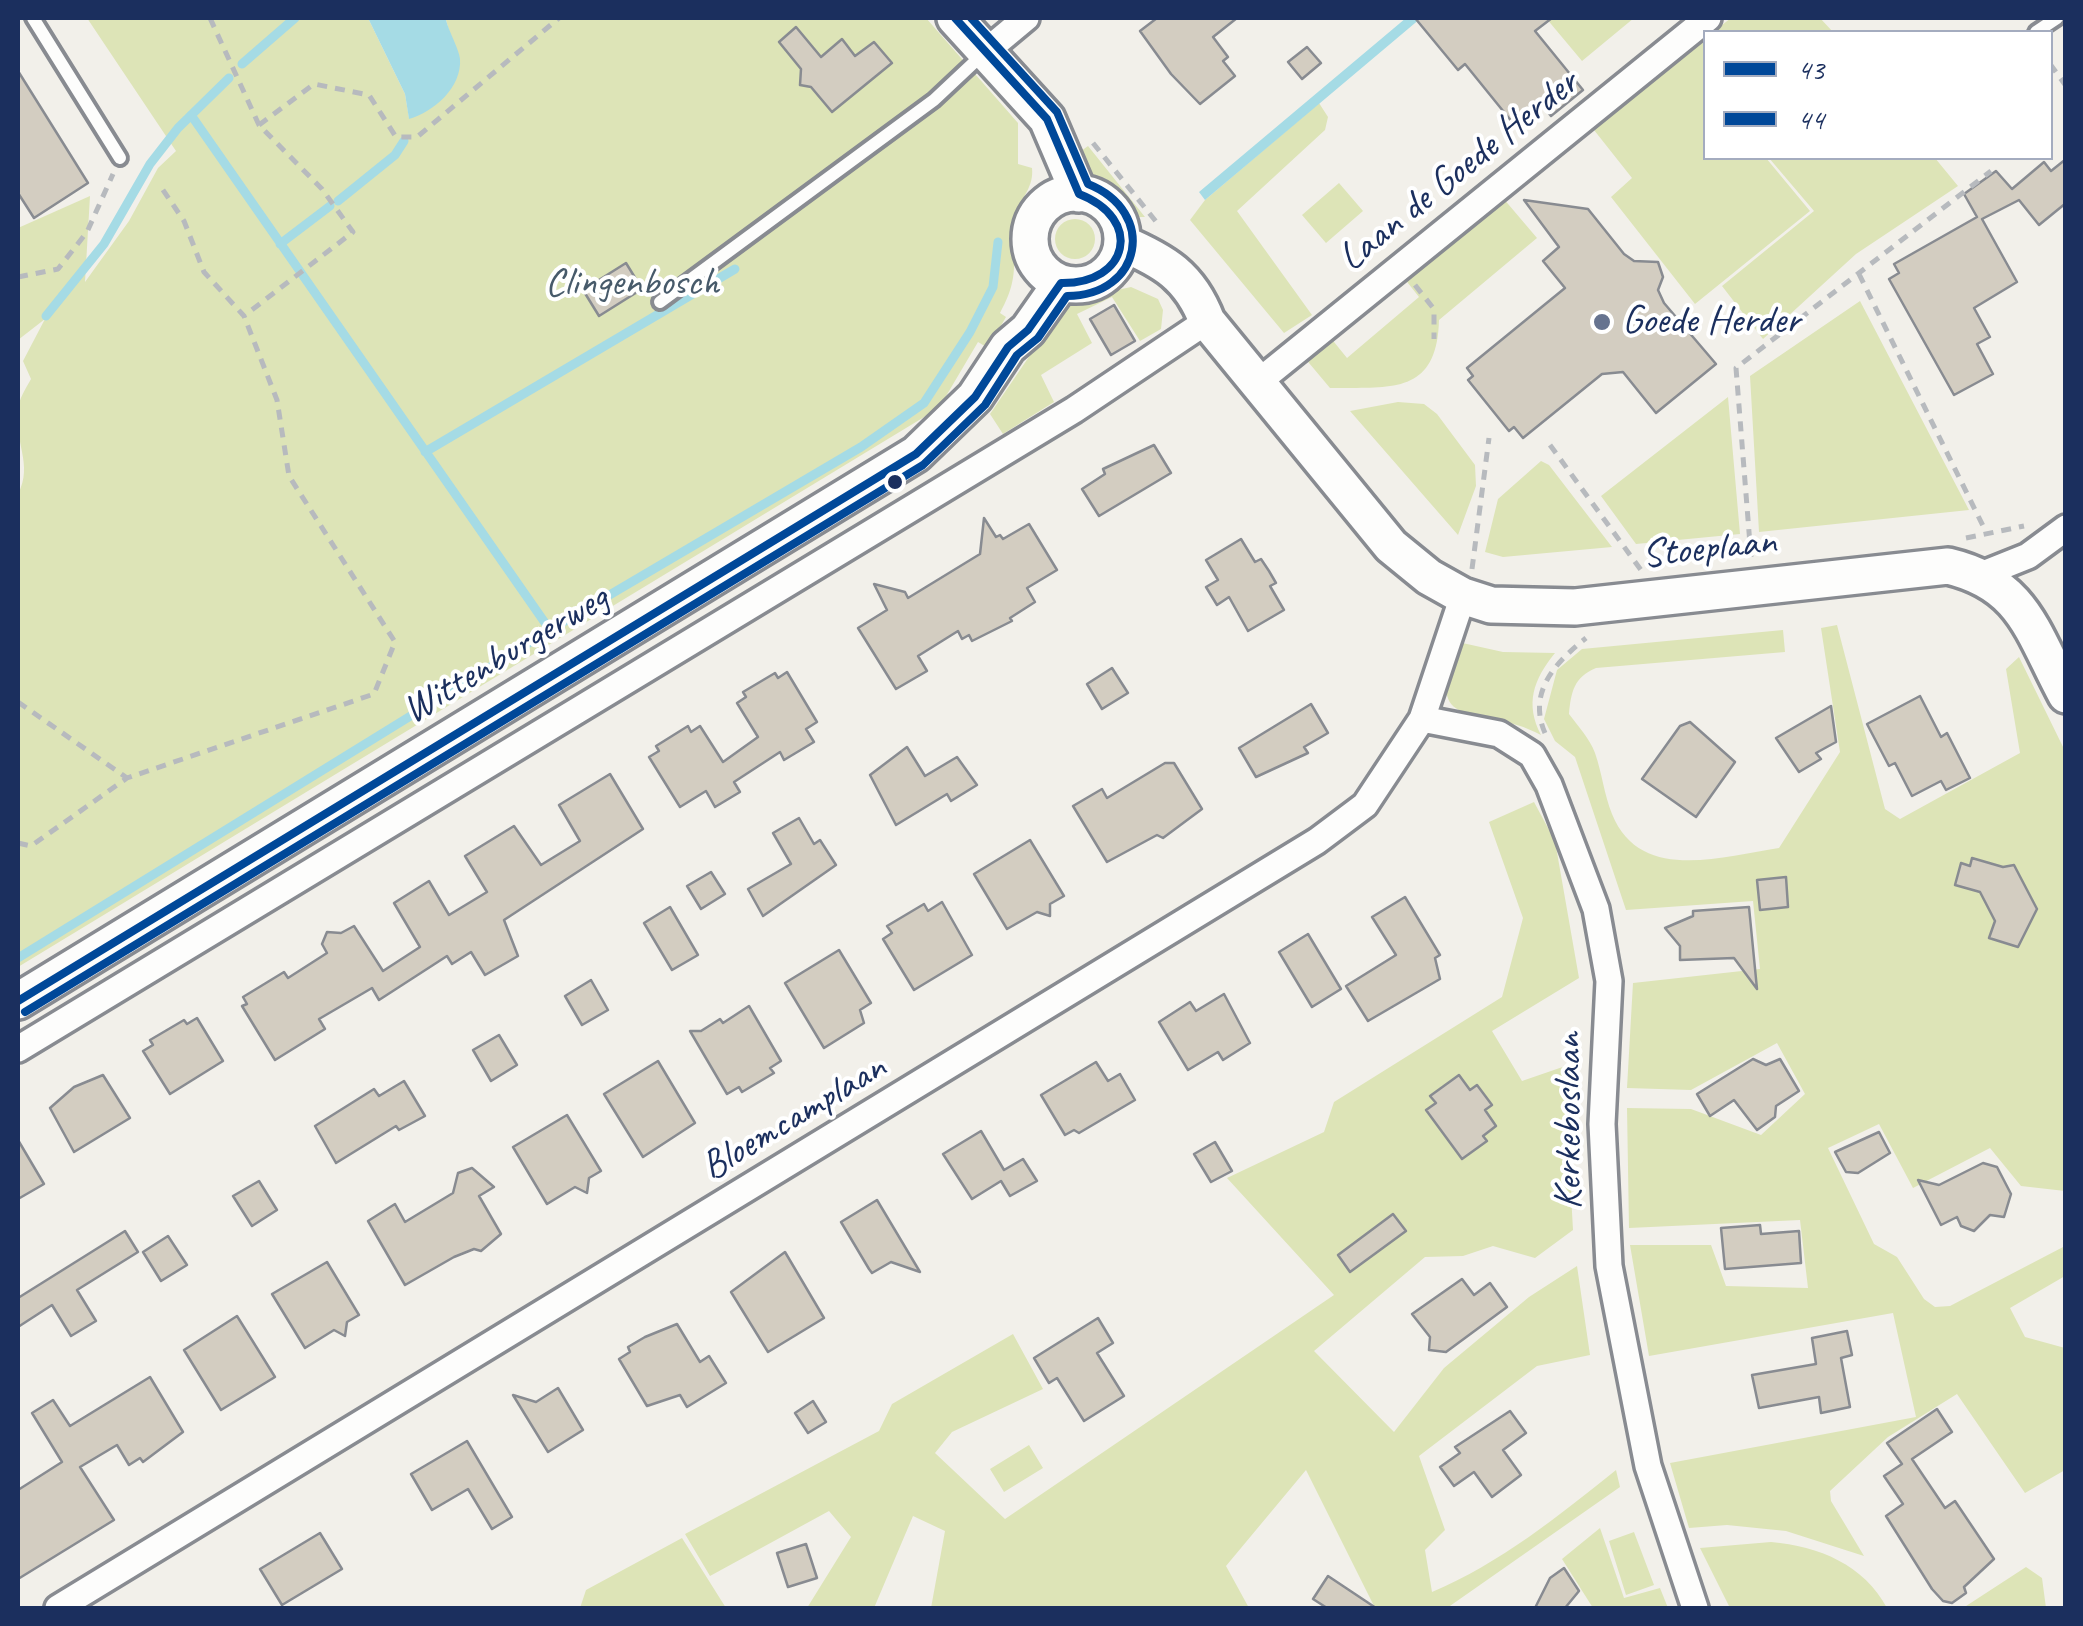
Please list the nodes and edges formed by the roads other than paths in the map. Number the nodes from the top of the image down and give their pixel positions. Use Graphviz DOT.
graph roads {
  1 [pos="33,18"];
  2 [pos="955,18"];
  3 [pos="1026,18"];
  4 [pos="1708,18"];
  5 [pos="984,53"];
  6 [pos="120,158"];
  7 [pos="1065,197"];
  8 [pos="1115,257"];
  9 [pos="1050,276"];
  10 [pos="660,302"];
  11 [pos="1207,320"];
  12 [pos="1257,383"];
  13 [pos="2066,528"];
  14 [pos="1983,574"];
  15 [pos="1468,583"];
  16 [pos="2066,695"];
  17 [pos="1422,718"];
  18 [pos="18,1001"];
  19 [pos="18,1049"];
  20 [pos="58,1608"];
  21 [pos="1695,1608"];
  1 -- 6 [label="lane"];
  2 -- 5 [label="street"];
  3 -- 5 [label="street"];
  4 -- 12 [label="street, Laan de Goede Herder"];
  5 -- 7 [label="street"];
  5 -- 10 [label="lane"];
  7 -- 8 [label="street"];
  7 -- 9 [label="street"];
  8 -- 9 [label="street"];
  8 -- 11 [label="street, Stoeplaan"];
  9 -- 18 [label="street, Wittenburgerweg"];
  11 -- 12 [label="street, Stoeplaan"];
  11 -- 19 [label="street, Wittenburgerweg"];
  12 -- 15 [label="street, Stoeplaan"];
  13 -- 14 [label="street"];
  14 -- 15 [label="street, Stoeplaan"];
  14 -- 16 [label="street"];
  15 -- 17 [label="street, Bloemcamplaan"];
  17 -- 20 [label="street, Bloemcamplaan"];
  17 -- 21 [label="street, Kerkeboslaan"];
}
